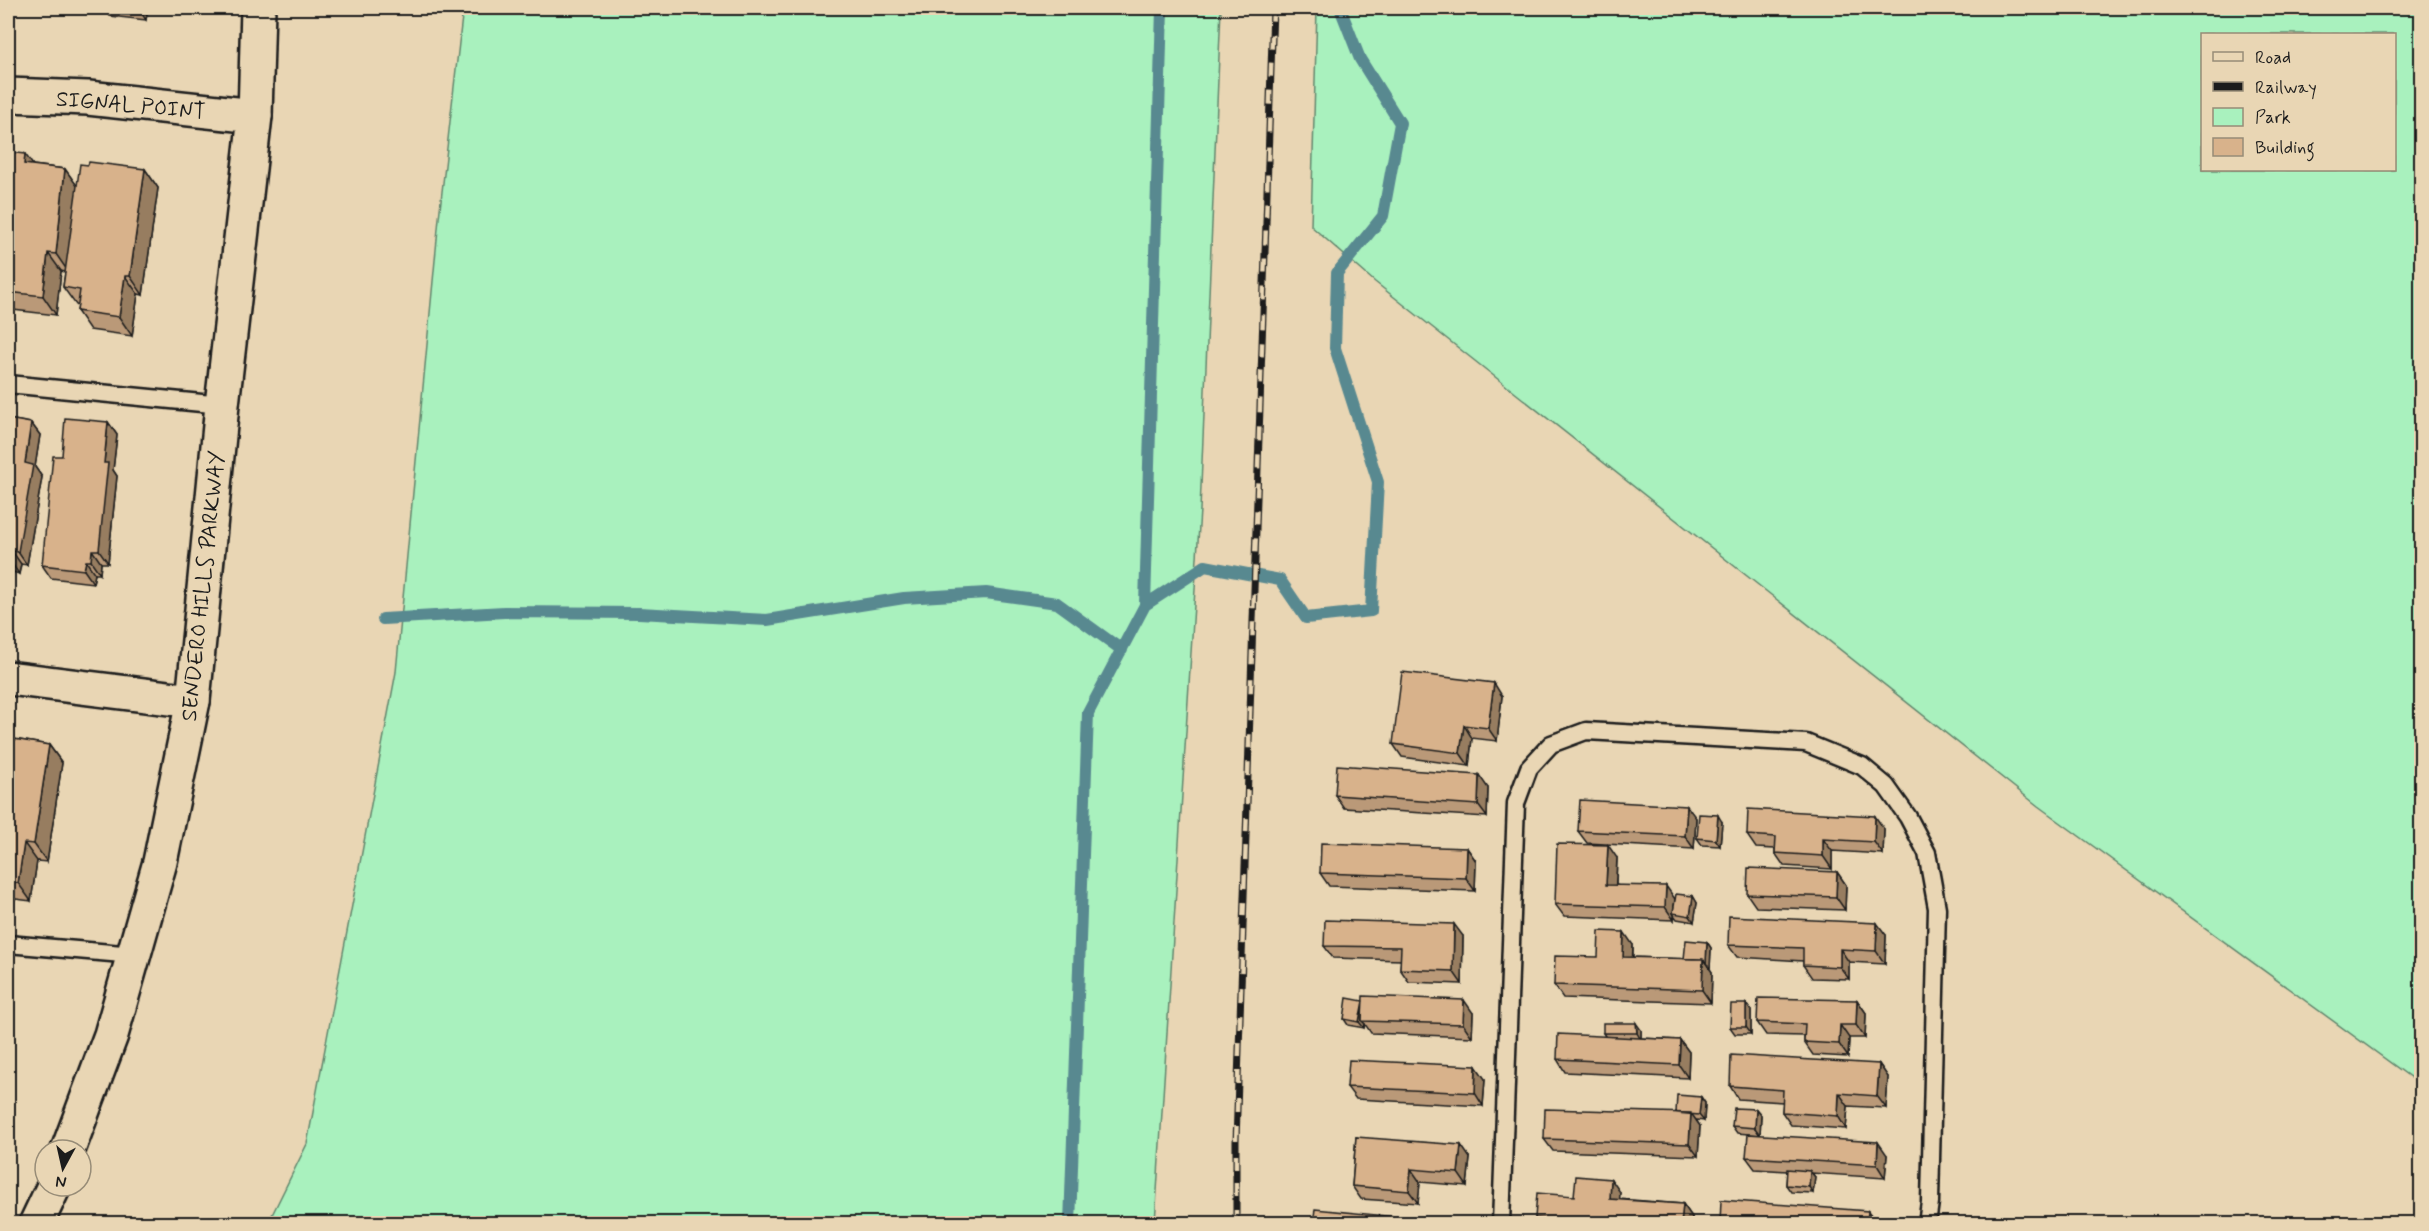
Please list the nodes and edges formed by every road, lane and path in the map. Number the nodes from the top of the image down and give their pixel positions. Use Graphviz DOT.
graph roads {
  1 [pos="258,8"];
  2 [pos="8,95"];
  3 [pos="255,116"];
  4 [pos="8,384"];
  5 [pos="222,405"];
  6 [pos="8,678"];
  7 [pos="192,701"];
  8 [pos="8,944"];
  9 [pos="134,955"];
  10 [pos="72,1138"];
  11 [pos="48,1198"];
  12 [pos="36,1224"];
  13 [pos="1501,1224"];
  14 [pos="1927,1224"];
  1 -- 3 [label="street, SENDERO HILLS PARKWAY"];
  2 -- 3 [label="street, SIGNAL POINT"];
  3 -- 5 [label="street, SENDERO HILLS PARKWAY"];
  4 -- 5 [label="lane"];
  5 -- 7 [label="street, SENDERO HILLS PARKWAY"];
  6 -- 7 [label="street"];
  7 -- 9 [label="street, SENDERO HILLS PARKWAY"];
  8 -- 9 [label="lane"];
  9 -- 10 [label="street, SENDERO HILLS PARKWAY"];
  11 -- 12 [label="street"];
  13 -- 14 [label="lane"];
}
